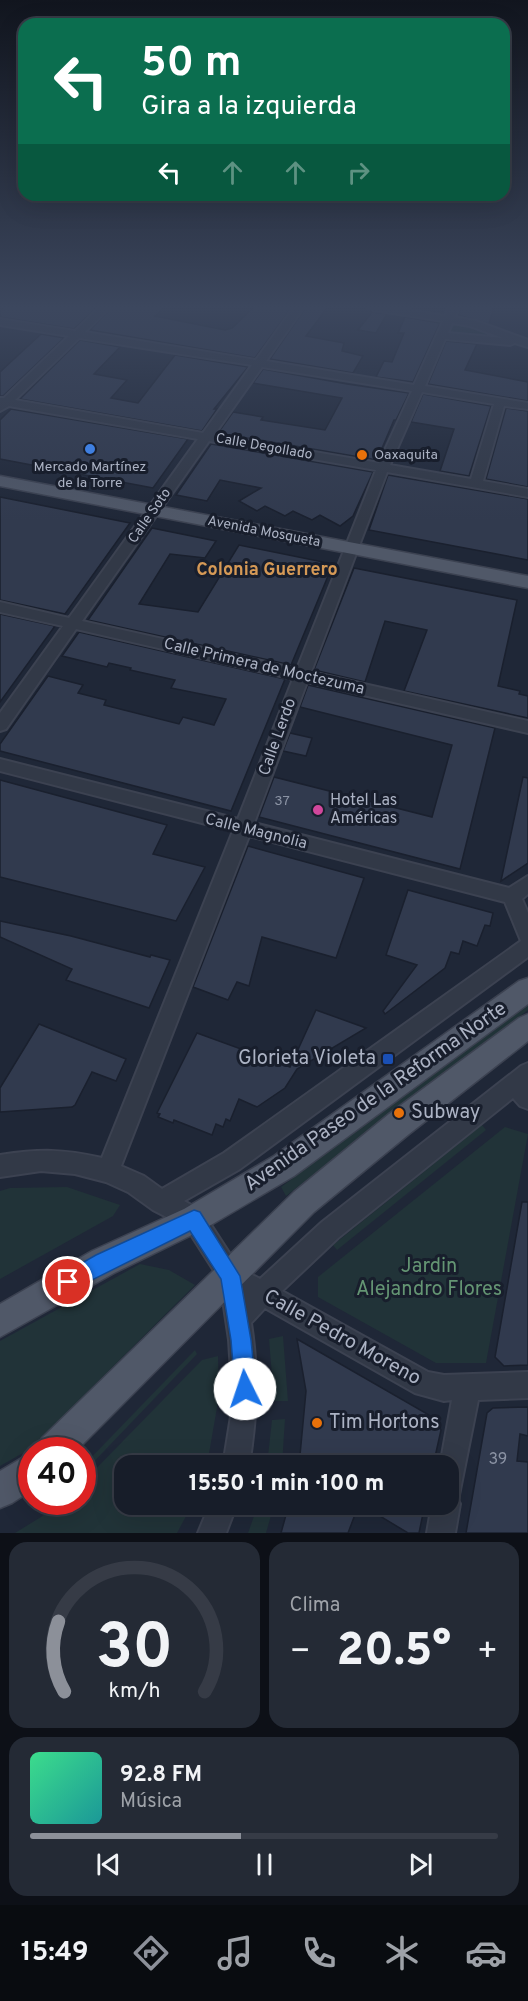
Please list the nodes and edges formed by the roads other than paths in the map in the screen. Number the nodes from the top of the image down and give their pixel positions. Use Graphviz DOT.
graph roads {
  1 [pos="28,379"];
  2 [pos="248,379"];
  3 [pos="357,379"];
  4 [pos="421,379"];
  5 [pos="417,388"];
  6 [pos="500,401"];
  7 [pos="2,403"];
  8 [pos="528,406"];
  9 [pos="206,437"];
  10 [pos="383,468"];
  11 [pos="0,481"];
  12 [pos="476,484"];
  13 [pos="528,493"];
  14 [pos="154,510"];
  15 [pos="352,548"];
  16 [pos="528,582"];
  17 [pos="0,607"];
  18 [pos="73,624"];
  19 [pos="301,674"];
  20 [pos="0,725"];
  21 [pos="528,727"];
  22 [pos="0,765"];
  23 [pos="243,829"];
  24 [pos="528,884"];
  25 [pos="512,896"];
  26 [pos="528,936"];
  27 [pos="528,946"];
  28 [pos="528,989"];
  29 [pos="528,1026"];
  30 [pos="523,1085"];
  31 [pos="2,1164"];
  32 [pos="108,1171"];
  33 [pos="161,1202"];
  34 [pos="194,1219"];
  35 [pos="231,1276"];
  36 [pos="262,1294"];
  37 [pos="237,1319"];
  38 [pos="0,1321"];
  39 [pos="528,1385"];
  40 [pos="465,1387"];
  41 [pos="67,1437"];
  42 [pos="238,1455"];
  43 [pos="455,1455"];
  44 [pos="18,1479"];
  45 [pos="0,1491"];
  46 [pos="219,1515"];
  47 [pos="444,1515"];
  48 [pos="212,1533"];
  49 [pos="441,1533"];
  1 -- 7 [label="street"];
  2 -- 9 [label="street, Calle Soto"];
  3 -- 5 [label="street"];
  4 -- 5 [label="street, Calle Lerdo"];
  5 -- 6 [label="street"];
  5 -- 10 [label="street, Calle Lerdo"];
  6 -- 8 [label="street"];
  6 -- 12 [label="street"];
  7 -- 9 [label="street, Calle Degollado"];
  9 -- 10 [label="street, Calle Degollado"];
  9 -- 14 [label="street, Calle Soto"];
  10 -- 12 [label="street, Calle Degollado"];
  10 -- 15 [label="street, Calle Lerdo"];
  11 -- 14 [label="main road, Avenida Mosqueta"];
  12 -- 13 [label="street, Calle Degollado"];
  14 -- 15 [label="main road, Avenida Mosqueta"];
  14 -- 18 [label="street, Calle Soto"];
  15 -- 16 [label="main road, Avenida Mosqueta"];
  15 -- 19 [label="street, Calle Lerdo"];
  17 -- 18 [label="street, Calle Primera de Moctezuma"];
  18 -- 19 [label="street, Calle Primera de Moctezuma"];
  18 -- 20 [label="street, Calle Soto"];
  19 -- 21 [label="street, Calle Primera de Moctezuma"];
  19 -- 23 [label="street, Calle Lerdo"];
  22 -- 23 [label="street, Calle Magnolia"];
  23 -- 25 [label="street, Calle Magnolia"];
  23 -- 32 [label="street, Calle Lerdo"];
  24 -- 25 [label="street"];
  25 -- 26 [label="street"];
  27 -- 33 [label="street, Avenida Paseo de la Reforma Norte"];
  28 -- 34 [label="main road, Avenida Paseo de la Reforma Norte"];
  29 -- 35 [label="main road, Avenida Paseo de la Reforma Norte"];
  30 -- 36 [label="street"];
  31 -- 32 [label="street"];
  32 -- 33 [label="street"];
  33 -- 34 [label="street"];
  34 -- 35 [label="street"];
  34 -- 38 [label="main road, Avenida Paseo de la Reforma Norte"];
  35 -- 36 [label="street, Calle Pedro Moreno"];
  35 -- 37 [label="street"];
  35 -- 41 [label="main road, Avenida Paseo de la Reforma Norte"];
  36 -- 37 [label="street"];
  36 -- 40 [label="street, Calle Pedro Moreno"];
  37 -- 42 [label="street"];
  39 -- 40 [label="street, Calle Pedro Moreno"];
  40 -- 43 [label="street"];
  44 -- 45 [label="main road"];
  46 -- 48 [label="street"];
  47 -- 49 [label="street"];
}
